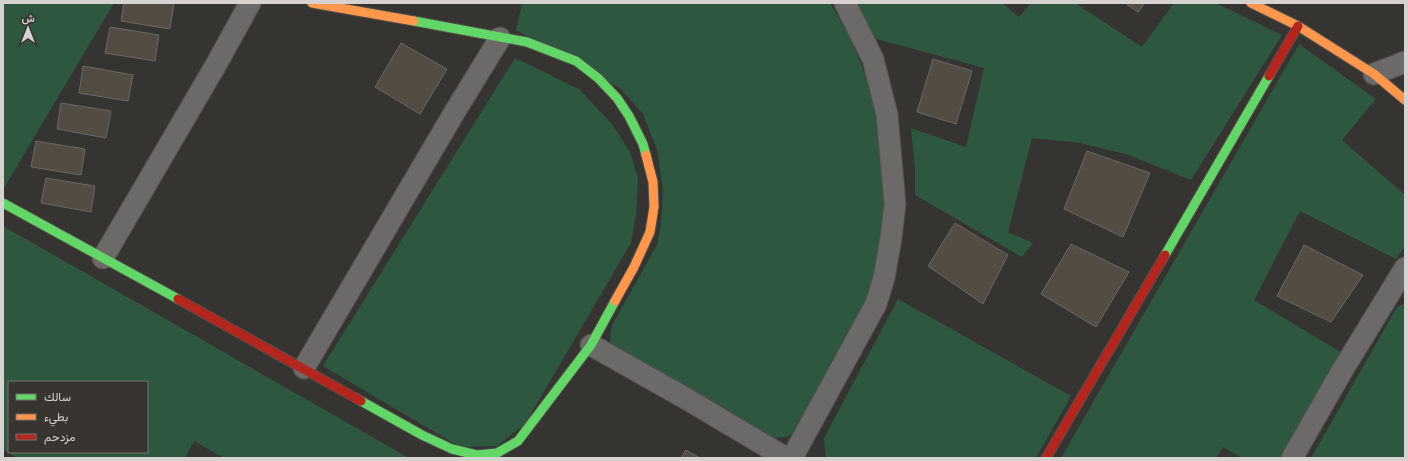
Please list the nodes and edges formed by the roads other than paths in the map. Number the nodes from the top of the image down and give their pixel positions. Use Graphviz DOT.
graph roads {
  1 [pos="250,3"];
  2 [pos="312,3"];
  3 [pos="846,3"];
  4 [pos="1251,3"];
  5 [pos="1298,26"];
  6 [pos="500,38"];
  7 [pos="1405,62"];
  8 [pos="1374,74"];
  9 [pos="1405,100"];
  10 [pos="3,203"];
  11 [pos="103,258"];
  12 [pos="1405,268"];
  13 [pos="591,345"];
  14 [pos="304,368"];
  15 [pos="786,458"];
  16 [pos="792,458"];
  17 [pos="1046,458"];
  18 [pos="1292,458"];
  1 -- 11 [label="street"];
  2 -- 6 [label="street"];
  3 -- 16 [label="street"];
  4 -- 5 [label="street"];
  5 -- 8 [label="street"];
  5 -- 17 [label="street"];
  6 -- 13 [label="street"];
  6 -- 14 [label="street"];
  7 -- 8 [label="street"];
  8 -- 9 [label="street"];
  10 -- 11 [label="street"];
  11 -- 14 [label="street"];
  12 -- 18 [label="street"];
  13 -- 14 [label="street"];
  13 -- 15 [label="street"];
}
